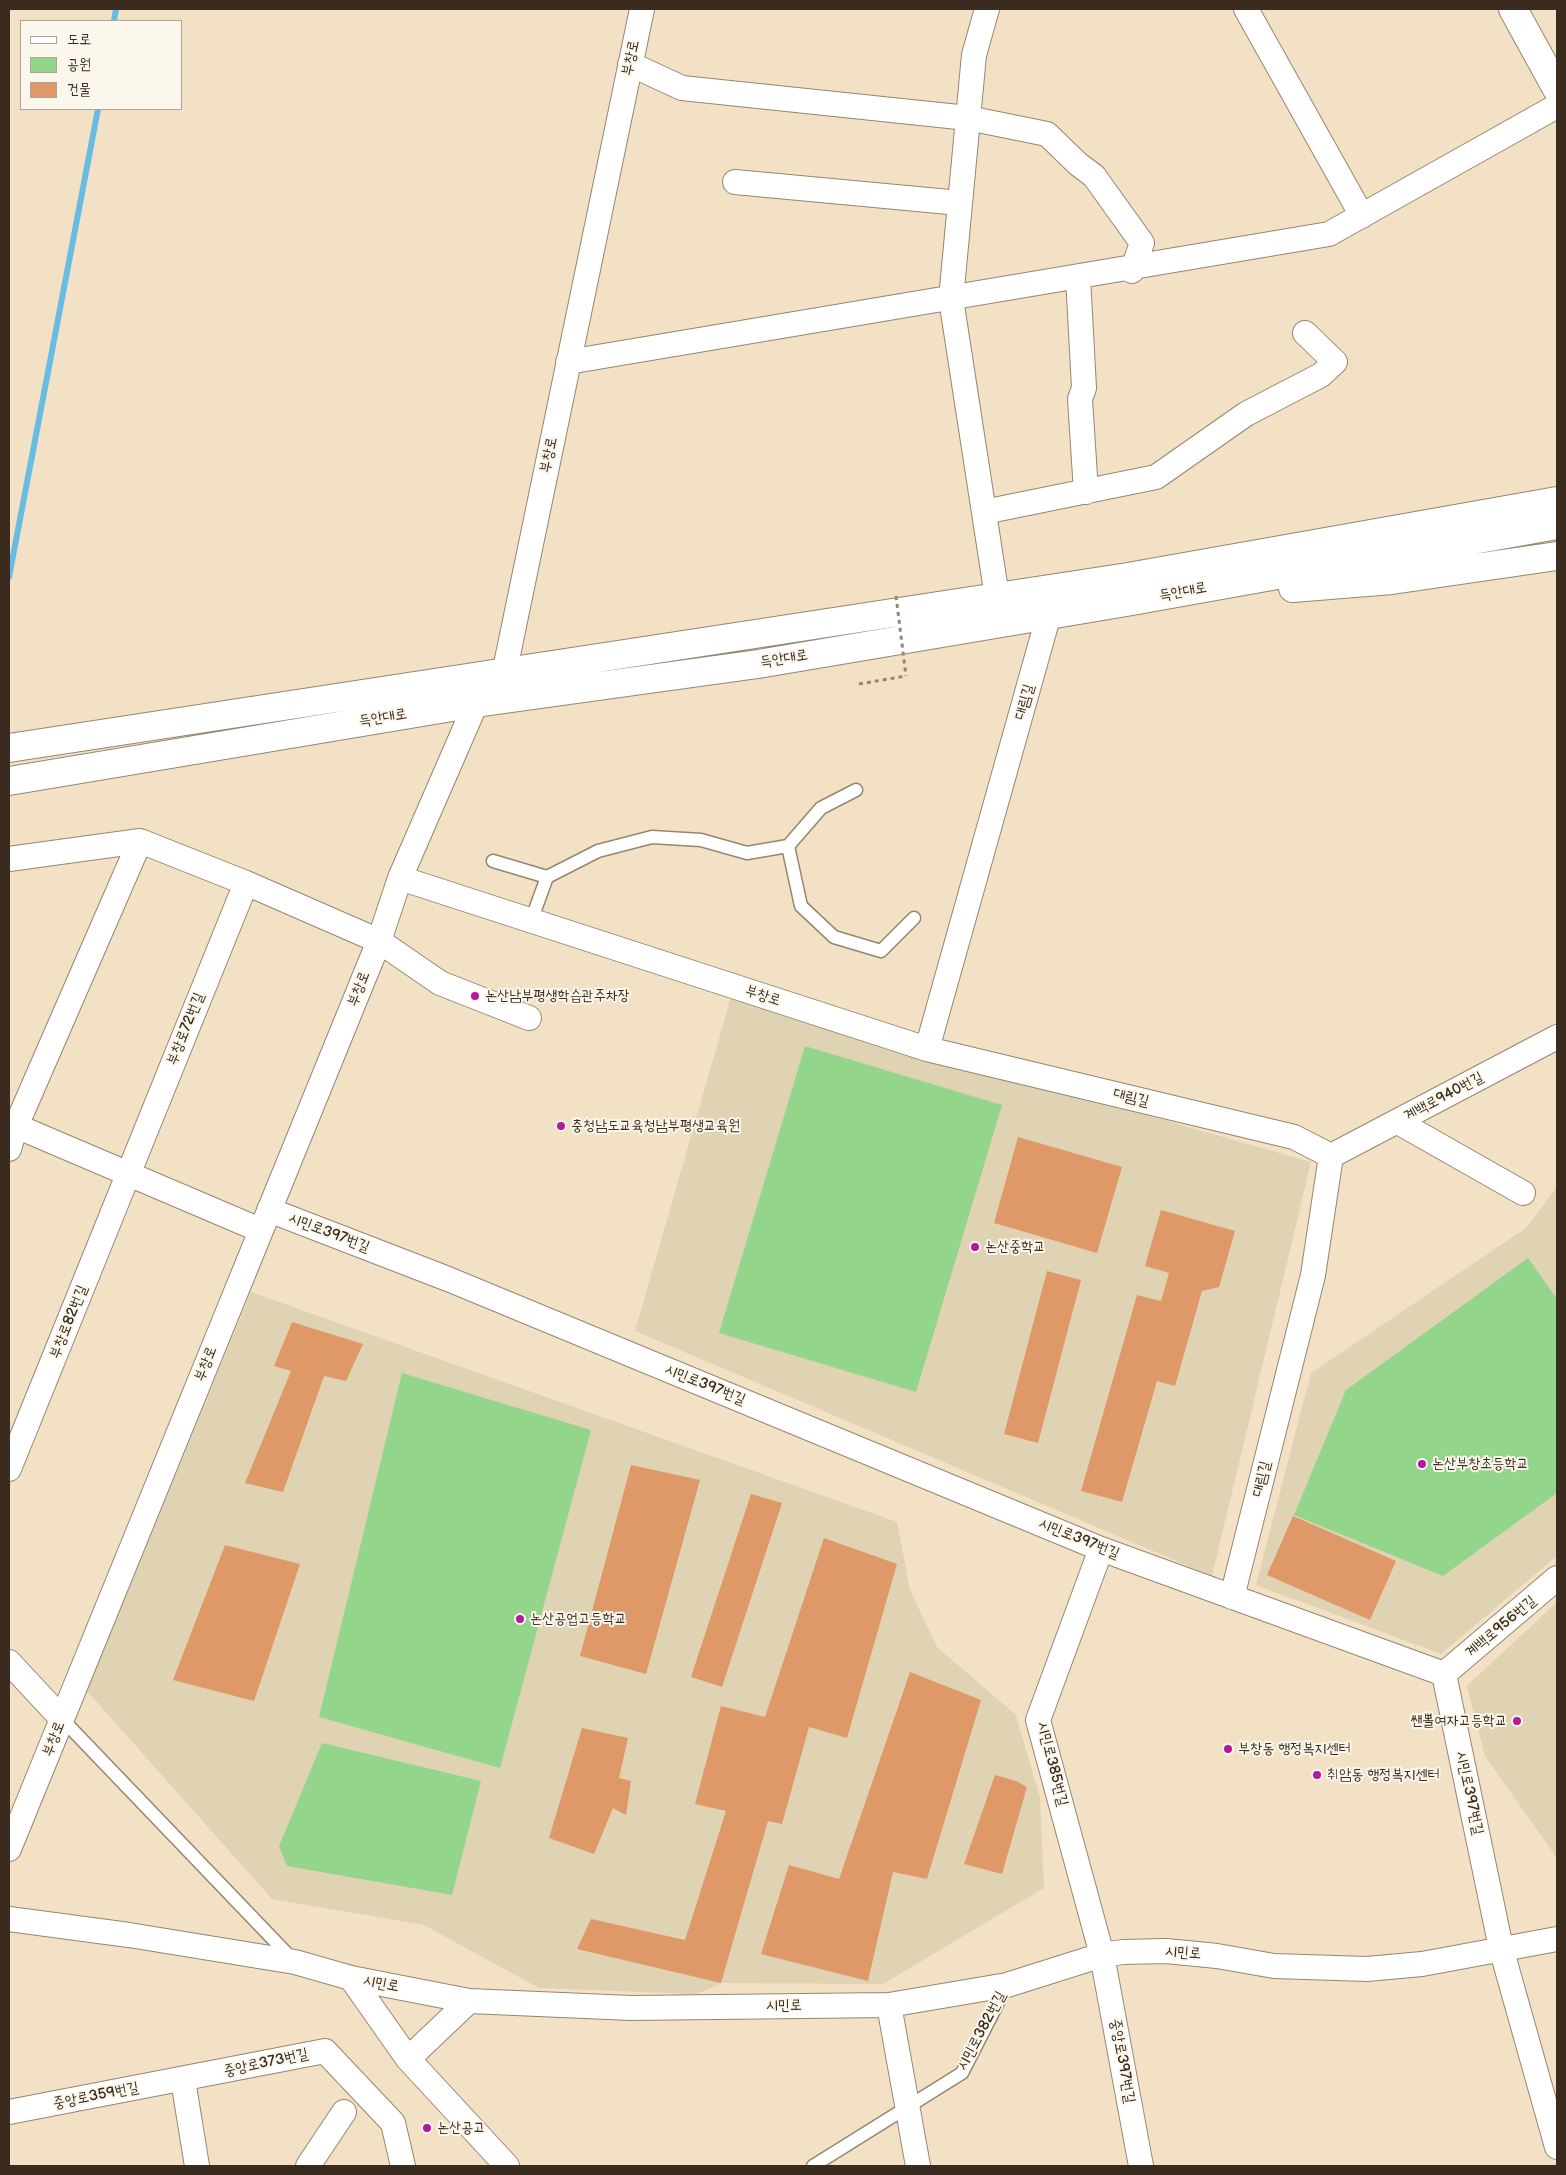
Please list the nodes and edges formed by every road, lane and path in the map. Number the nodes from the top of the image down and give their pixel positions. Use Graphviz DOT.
graph roads {
  1 [pos="642,9"];
  2 [pos="988,9"];
  3 [pos="1246,9"];
  4 [pos="1513,9"];
  5 [pos="630,64"];
  6 [pos="1557,89"];
  7 [pos="1557,106"];
  8 [pos="968,118"];
  9 [pos="735,182"];
  10 [pos="960,203"];
  11 [pos="1362,216"];
  12 [pos="1133,269"];
  13 [pos="1078,277"];
  14 [pos="951,299"];
  15 [pos="1305,333"];
  16 [pos="568,362"];
  17 [pos="1557,488"];
  18 [pos="1086,492"];
  19 [pos="1557,502"];
  20 [pos="984,512"];
  21 [pos="1557,525"];
  22 [pos="1557,556"];
  23 [pos="1130,589"];
  24 [pos="896,596"];
  25 [pos="997,597"];
  26 [pos="1049,614"];
  27 [pos="504,674"];
  28 [pos="859,684"];
  29 [pos="476,703"];
  30 [pos="9,748"];
  31 [pos="9,781"];
  32 [pos="856,790"];
  33 [pos="140,841"];
  34 [pos="788,846"];
  35 [pos="9,859"];
  36 [pos="493,861"];
  37 [pos="548,877"];
  38 [pos="400,878"];
  39 [pos="246,883"];
  40 [pos="914,918"];
  41 [pos="531,921"];
  42 [pos="378,941"];
  43 [pos="529,1018"];
  44 [pos="1557,1037"];
  45 [pos="927,1049"];
  46 [pos="1398,1122"];
  47 [pos="12,1125"];
  48 [pos="9,1149"];
  49 [pos="1331,1156"];
  50 [pos="127,1174"];
  51 [pos="1523,1193"];
  52 [pos="264,1220"];
  53 [pos="9,1469"];
  54 [pos="1101,1549"];
  55 [pos="1557,1578"];
  56 [pos="1232,1597"];
  57 [pos="9,1662"];
  58 [pos="1444,1674"];
  59 [pos="62,1719"];
  60 [pos="9,1849"];
  61 [pos="9,1920"];
  62 [pos="1557,1938"];
  63 [pos="1501,1948"];
  64 [pos="1102,1955"];
  65 [pos="295,1962"];
  66 [pos="351,1978"];
  67 [pos="1007,1985"];
  68 [pos="469,2001"];
  69 [pos="889,2005"];
  70 [pos="408,2060"];
  71 [pos="183,2080"];
  72 [pos="906,2108"];
  73 [pos="9,2112"];
  74 [pos="344,2112"];
  75 [pos="1557,2147"];
  76 [pos="197,2166"];
  77 [pos="308,2166"];
  78 [pos="402,2166"];
  79 [pos="507,2166"];
  80 [pos="813,2166"];
  81 [pos="918,2166"];
  82 [pos="1141,2166"];
  1 -- 5 [label="street, 부창로"];
  2 -- 8 [label="street"];
  3 -- 11 [label="street"];
  4 -- 6 [label="street"];
  5 -- 8 [label="street"];
  5 -- 16 [label="street, 부창로"];
  7 -- 11 [label="street"];
  8 -- 10 [label="street"];
  8 -- 12 [label="street"];
  9 -- 10 [label="street"];
  10 -- 14 [label="street"];
  11 -- 12 [label="street"];
  12 -- 13 [label="street"];
  13 -- 14 [label="street"];
  13 -- 18 [label="street"];
  14 -- 16 [label="street"];
  14 -- 20 [label="street"];
  15 -- 18 [label="street"];
  16 -- 27 [label="street, 부창로"];
  17 -- 23 [label="street"];
  18 -- 20 [label="street"];
  19 -- 23 [label="street, 득안대로"];
  20 -- 25 [label="street"];
  21 -- 23 [label="street, 득안대로"];
  22 -- 23 [label="street"];
  23 -- 25 [label="street, 득안대로"];
  23 -- 26 [label="street, 득안대로"];
  24 -- 28 [label="path, bridge"];
  25 -- 27 [label="street, 득안대로"];
  26 -- 29 [label="street, 득안대로"];
  26 -- 45 [label="street, 대림길"];
  27 -- 29 [label="street, 부창로"];
  27 -- 30 [label="street, 득안대로"];
  29 -- 31 [label="street, 득안대로"];
  29 -- 38 [label="street, 부창로"];
  32 -- 34 [label="lane"];
  33 -- 35 [label="street"];
  33 -- 39 [label="street"];
  33 -- 47 [label="street"];
  34 -- 37 [label="lane"];
  34 -- 40 [label="lane"];
  36 -- 37 [label="lane"];
  37 -- 41 [label="lane"];
  38 -- 41 [label="street, 부창로"];
  38 -- 42 [label="street, 부창로"];
  39 -- 42 [label="street"];
  39 -- 50 [label="street, 부창로72번길"];
  41 -- 45 [label="street, 부창로"];
  42 -- 43 [label="street"];
  42 -- 52 [label="street, 부창로"];
  44 -- 46 [label="street, 계백로940번길"];
  45 -- 49 [label="street, 대림길"];
  46 -- 49 [label="street, 계백로940번길"];
  46 -- 51 [label="street"];
  47 -- 48 [label="street"];
  47 -- 50 [label="street"];
  49 -- 56 [label="street, 대림길"];
  50 -- 52 [label="street"];
  50 -- 53 [label="street, 부창로82번길"];
  52 -- 54 [label="street, 시민로397번길"];
  52 -- 59 [label="street, 부창로"];
  54 -- 56 [label="street, 시민로397번길"];
  54 -- 64 [label="street, 시민로385번길"];
  55 -- 58 [label="street, 계백로956번길"];
  56 -- 58 [label="street, 시민로397번길"];
  57 -- 59 [label="street"];
  58 -- 63 [label="street, 시민로397번길"];
  59 -- 60 [label="street, 부창로"];
  59 -- 65 [label="lane"];
  61 -- 65 [label="street, 시민로"];
  62 -- 63 [label="street, 시민로"];
  63 -- 64 [label="street, 시민로"];
  63 -- 75 [label="street, 시민로397번길"];
  64 -- 67 [label="street, 시민로"];
  64 -- 82 [label="street, 중앙로397번길"];
  65 -- 66 [label="street, 시민로"];
  66 -- 68 [label="street, 시민로"];
  66 -- 70 [label="street"];
  67 -- 69 [label="street, 시민로"];
  67 -- 72 [label="lane, 시민로382번길"];
  68 -- 69 [label="street, 시민로"];
  68 -- 70 [label="street"];
  69 -- 72 [label="street"];
  70 -- 79 [label="street"];
  71 -- 73 [label="street, 중앙로359번길"];
  71 -- 76 [label="street"];
  71 -- 78 [label="street, 중앙로373번길"];
  72 -- 80 [label="lane, 시민로382번길"];
  72 -- 81 [label="street"];
  74 -- 77 [label="street"];
}
